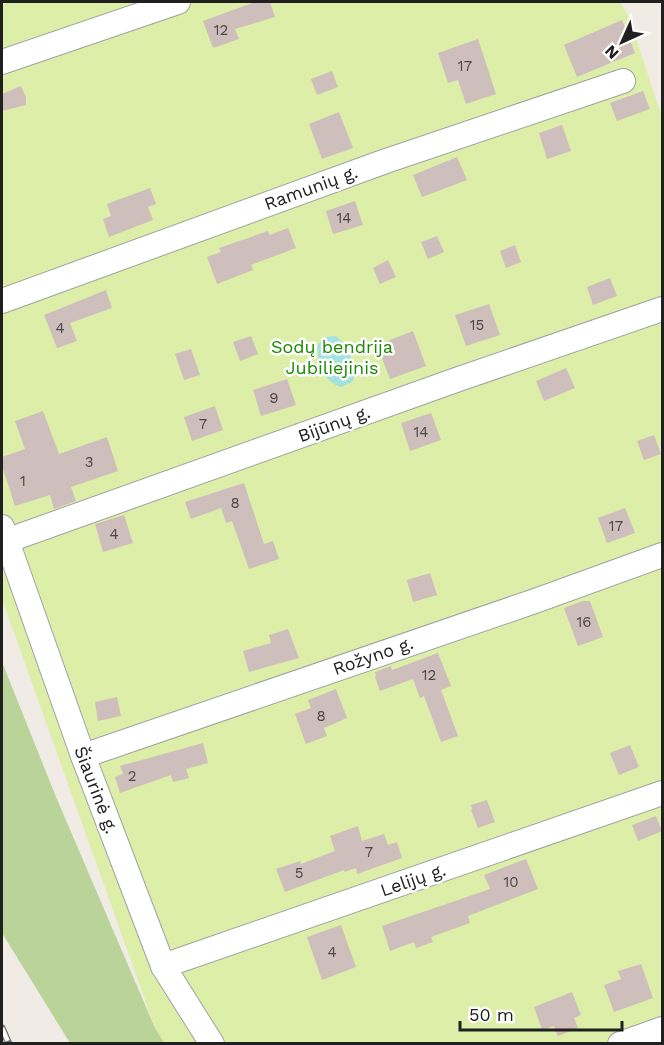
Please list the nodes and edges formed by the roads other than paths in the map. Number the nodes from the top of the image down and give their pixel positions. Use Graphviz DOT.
graph roads {
  1 [pos="178,2"];
  2 [pos="2,62"];
  3 [pos="623,81"];
  4 [pos="2,301"];
  5 [pos="663,309"];
  6 [pos="4,534"];
  7 [pos="663,555"];
  8 [pos="83,756"];
  9 [pos="663,793"];
  10 [pos="163,966"];
  11 [pos="663,1029"];
  12 [pos="212,1044"];
  13 [pos="620,1044"];
  1 -- 2 [label="street"];
  3 -- 4 [label="street, Ramunių g."];
  5 -- 6 [label="street, Bijūnų g."];
  6 -- 8 [label="street, Šiaurinė g."];
  7 -- 8 [label="street, Rožyno g."];
  8 -- 10 [label="street, Šiaurinė g."];
  9 -- 10 [label="street, Lelijų g."];
  10 -- 12 [label="street, Šiaurinė g."];
  11 -- 13 [label="street"];
}
